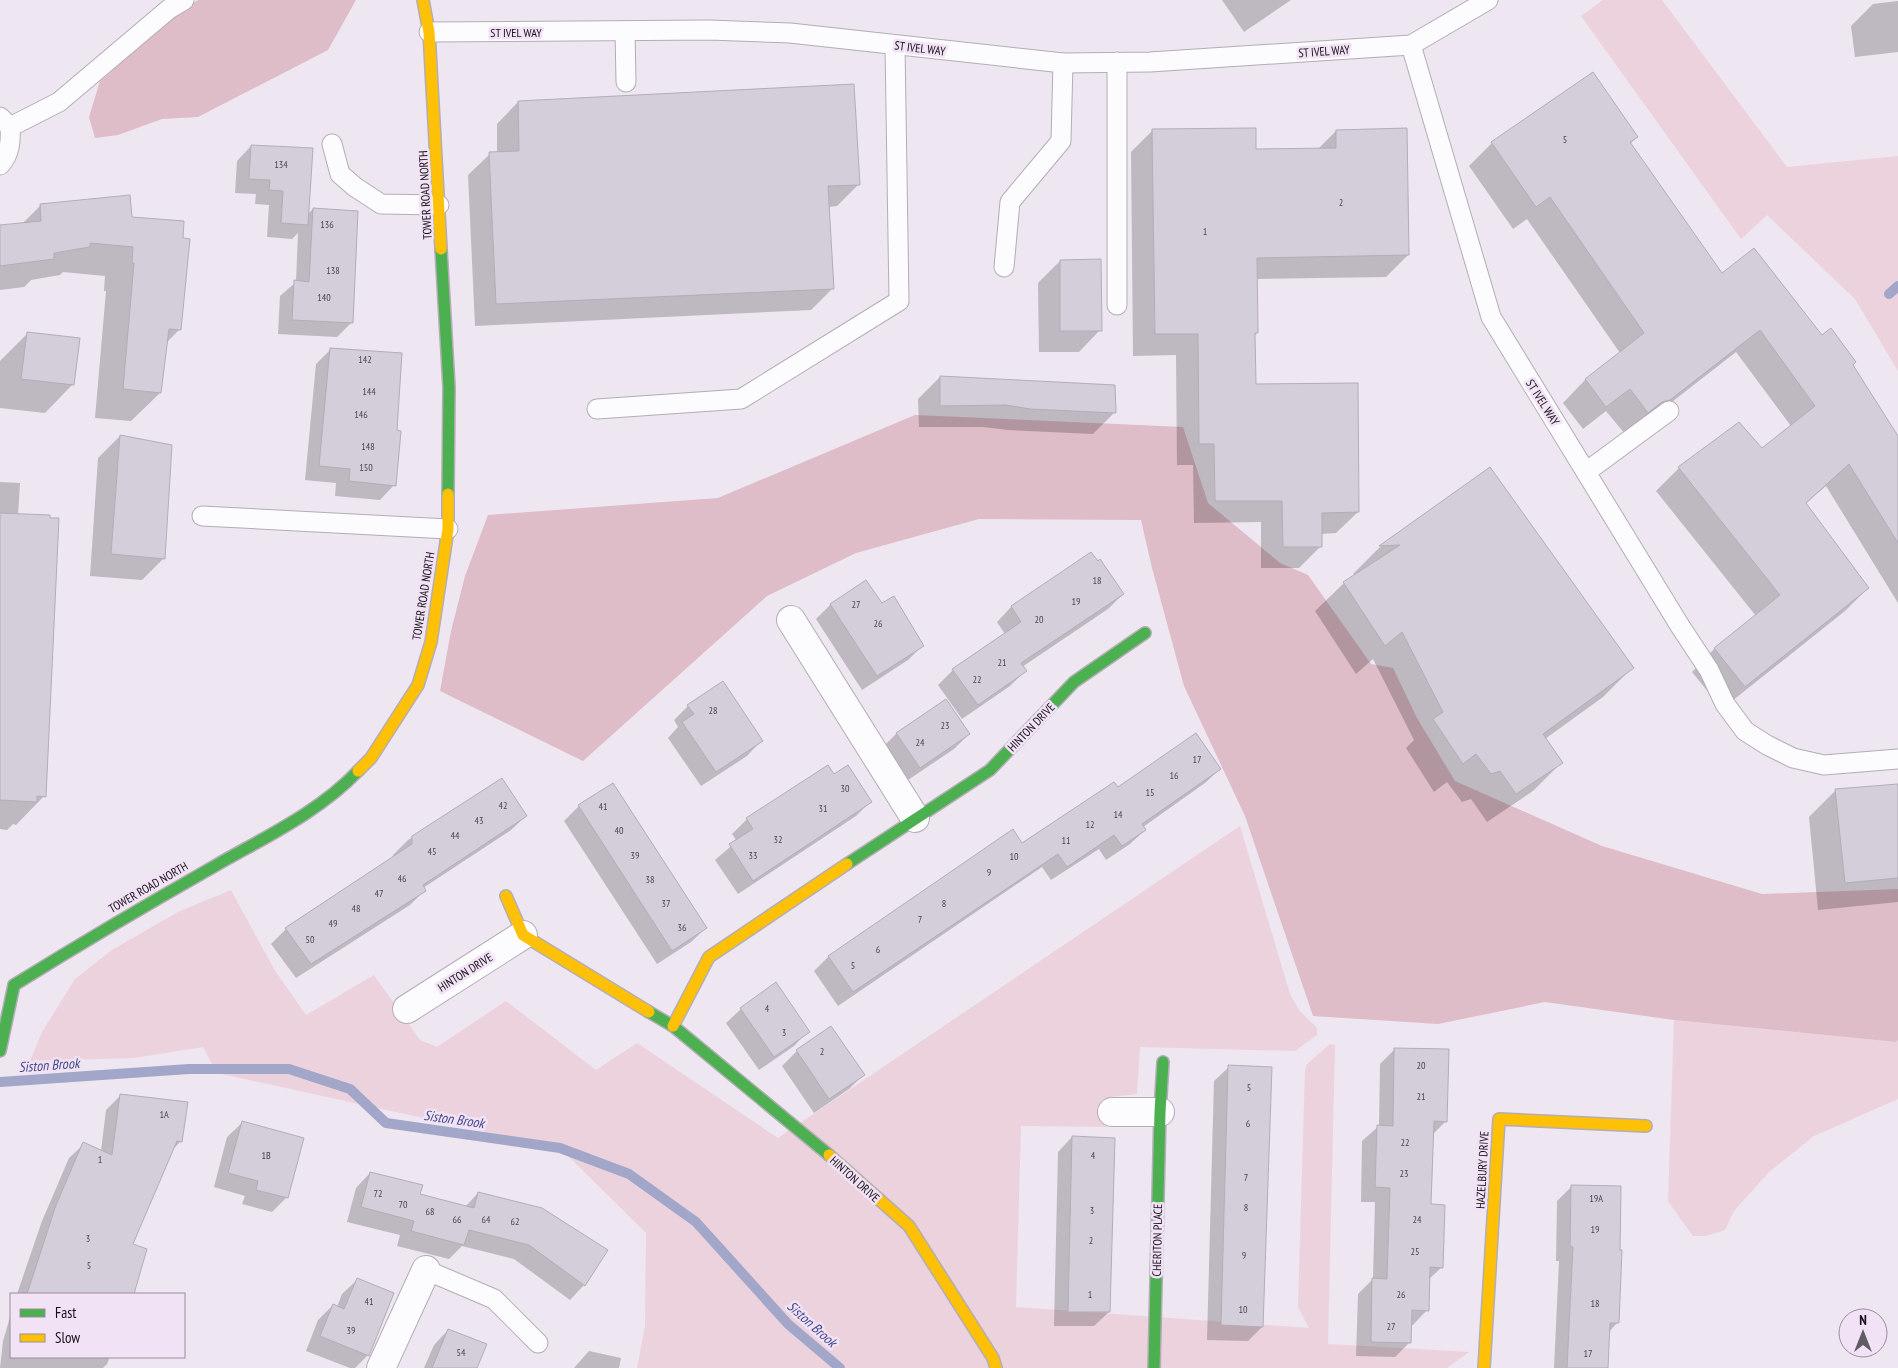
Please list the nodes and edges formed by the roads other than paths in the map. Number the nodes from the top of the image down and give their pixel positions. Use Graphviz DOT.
graph roads {
  1 [pos="184,0"];
  2 [pos="423,0"];
  3 [pos="1488,0"];
  4 [pos="626,31"];
  5 [pos="429,32"];
  6 [pos="895,45"];
  7 [pos="1411,45"];
  8 [pos="1117,62"];
  9 [pos="1063,63"];
  10 [pos="626,82"];
  11 [pos="5,122"];
  12 [pos="332,144"];
  13 [pos="0,165"];
  14 [pos="439,205"];
  15 [pos="1004,267"];
  16 [pos="1117,305"];
  17 [pos="597,409"];
  18 [pos="1669,411"];
  19 [pos="1586,472"];
  20 [pos="202,516"];
  21 [pos="448,529"];
  22 [pos="791,620"];
  23 [pos="1145,633"];
  24 [pos="1898,758"];
  25 [pos="915,818"];
  26 [pos="506,896"];
  27 [pos="523,935"];
  28 [pos="0,981"];
  29 [pos="14,985"];
  30 [pos="407,1009"];
  31 [pos="673,1026"];
  32 [pos="0,1050"];
  33 [pos="1163,1062"];
  34 [pos="1112,1112"];
  35 [pos="1160,1112"];
  36 [pos="1646,1126"];
  37 [pos="426,1270"];
  38 [pos="538,1343"];
  39 [pos="381,1368"];
  40 [pos="996,1368"];
  41 [pos="1154,1368"];
  42 [pos="1484,1368"];
  1 -- 11 [label="lane"];
  2 -- 5 [label="street, TOWER ROAD NORTH"];
  3 -- 7 [label="lane, ST IVEL WAY"];
  4 -- 5 [label="lane, ST IVEL WAY"];
  4 -- 6 [label="lane, ST IVEL WAY"];
  4 -- 10 [label="lane"];
  5 -- 14 [label="street, TOWER ROAD NORTH"];
  6 -- 9 [label="lane, ST IVEL WAY"];
  6 -- 17 [label="lane"];
  7 -- 8 [label="lane, ST IVEL WAY"];
  7 -- 19 [label="lane, ST IVEL WAY"];
  8 -- 9 [label="lane, ST IVEL WAY"];
  8 -- 16 [label="lane"];
  9 -- 15 [label="lane"];
  11 -- 13 [label="lane"];
  12 -- 14 [label="lane"];
  14 -- 21 [label="street, TOWER ROAD NORTH"];
  18 -- 19 [label="lane"];
  19 -- 24 [label="lane, ST IVEL WAY"];
  20 -- 21 [label="lane"];
  21 -- 29 [label="street, TOWER ROAD NORTH"];
  22 -- 25 [label="street"];
  23 -- 25 [label="street, HINTON DRIVE"];
  25 -- 31 [label="street, HINTON DRIVE"];
  26 -- 27 [label="street"];
  27 -- 30 [label="street, HINTON DRIVE"];
  27 -- 31 [label="street, HINTON DRIVE"];
  28 -- 29 [label="street"];
  29 -- 32 [label="street"];
  31 -- 40 [label="street, HINTON DRIVE"];
  33 -- 35 [label="street, CHERITON PLACE"];
  34 -- 35 [label="street"];
  35 -- 41 [label="street, CHERITON PLACE"];
  36 -- 42 [label="street, HAZELBURY DRIVE"];
  37 -- 38 [label="lane"];
  37 -- 39 [label="street"];
}
